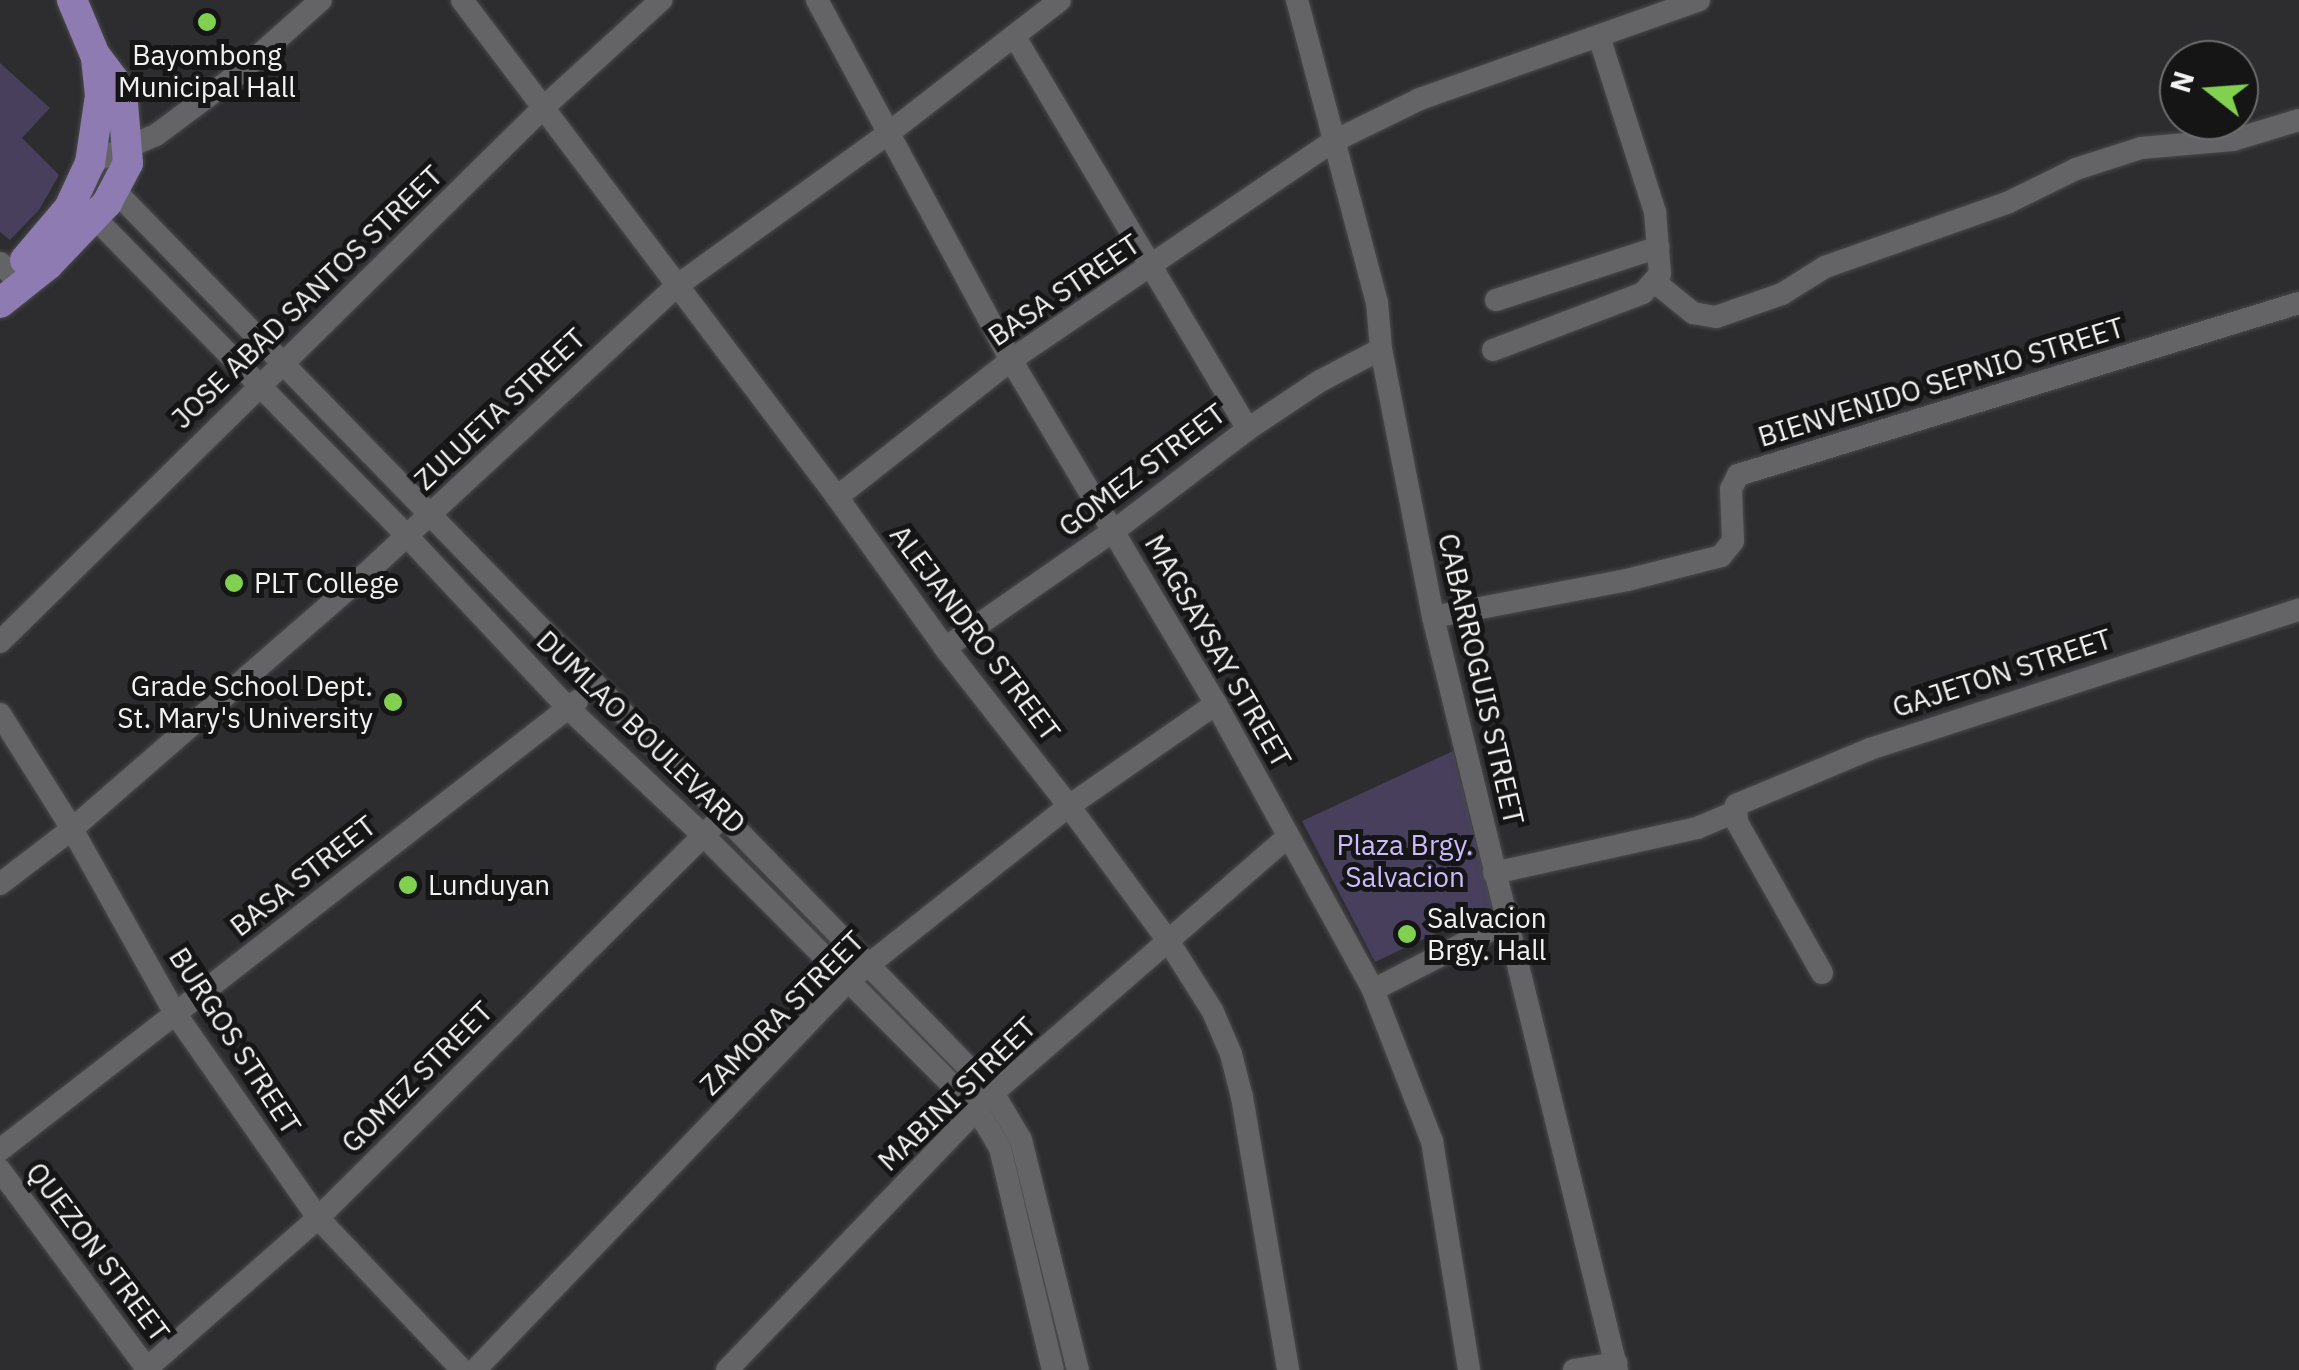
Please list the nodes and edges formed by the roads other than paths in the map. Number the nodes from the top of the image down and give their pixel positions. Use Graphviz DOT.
graph roads {
  1 [pos="72,0"];
  2 [pos="322,0"];
  3 [pos="462,0"];
  4 [pos="660,0"];
  5 [pos="817,0"];
  6 [pos="1060,0"];
  7 [pos="1297,0"];
  8 [pos="1699,0"];
  9 [pos="1015,37"];
  10 [pos="1600,37"];
  11 [pos="95,55"];
  12 [pos="544,106"];
  13 [pos="2299,120"];
  14 [pos="890,132"];
  15 [pos="1332,142"];
  16 [pos="130,148"];
  17 [pos="90,163"];
  18 [pos="116,192"];
  19 [pos="84,208"];
  20 [pos="1659,247"];
  21 [pos="1150,270"];
  22 [pos="1656,283"];
  23 [pos="7,284"];
  24 [pos="678,286"];
  25 [pos="1496,300"];
  26 [pos="2299,303"];
  27 [pos="1380,349"];
  28 [pos="1493,350"];
  29 [pos="1012,360"];
  30 [pos="286,362"];
  31 [pos="258,386"];
  32 [pos="1248,428"];
  33 [pos="837,497"];
  34 [pos="432,513"];
  35 [pos="1115,530"];
  36 [pos="408,536"];
  37 [pos="2299,610"];
  38 [pos="1433,617"];
  39 [pos="0,642"];
  40 [pos="944,648"];
  41 [pos="596,686"];
  42 [pos="1216,704"];
  43 [pos="568,708"];
  44 [pos="0,714"];
  45 [pos="1070,806"];
  46 [pos="1735,812"];
  47 [pos="722,816"];
  48 [pos="72,829"];
  49 [pos="703,834"];
  50 [pos="1288,837"];
  51 [pos="1494,873"];
  52 [pos="0,884"];
  53 [pos="1506,922"];
  54 [pos="1168,942"];
  55 [pos="870,964"];
  56 [pos="1822,972"];
  57 [pos="848,981"];
  58 [pos="1373,990"];
  59 [pos="175,1013"];
  60 [pos="986,1102"];
  61 [pos="0,1150"];
  62 [pos="0,1170"];
  63 [pos="318,1218"];
  64 [pos="1617,1367"];
  65 [pos="147,1369"];
  66 [pos="462,1370"];
  67 [pos="475,1370"];
  68 [pos="727,1370"];
  69 [pos="1053,1370"];
  70 [pos="1078,1370"];
  71 [pos="1288,1370"];
  72 [pos="1469,1370"];
  73 [pos="1574,1370"];
  1 -- 11 [label="main road"];
  2 -- 16 [label="street"];
  3 -- 12 [label="street, ALEJANDRO STREET"];
  4 -- 12 [label="street, JOSE ABAD SANTOS STREET"];
  5 -- 14 [label="street, MAGSAYSAY STREET"];
  6 -- 9 [label="street, ZULUETA STREET"];
  7 -- 15 [label="street, CABARROGUIS STREET"];
  8 -- 10 [label="street, BASA STREET"];
  9 -- 14 [label="street, ZULUETA STREET"];
  9 -- 21 [label="street"];
  10 -- 15 [label="street, BASA STREET"];
  10 -- 20 [label="street"];
  11 -- 16 [label="main road"];
  11 -- 17 [label="main road"];
  12 -- 24 [label="street, ALEJANDRO STREET"];
  12 -- 30 [label="street, JOSE ABAD SANTOS STREET"];
  13 -- 22 [label="street"];
  14 -- 24 [label="street, ZULUETA STREET"];
  14 -- 29 [label="street, MAGSAYSAY STREET"];
  15 -- 21 [label="street, BASA STREET"];
  15 -- 27 [label="street, CABARROGUIS STREET"];
  16 -- 17 [label="street"];
  16 -- 18 [label="main road"];
  17 -- 19 [label="main road"];
  18 -- 19 [label="main road"];
  18 -- 30 [label="street, DUMLAO BOULEVARD"];
  19 -- 23 [label="main road"];
  19 -- 31 [label="street, DUMLAO BOULEVARD"];
  20 -- 22 [label="street"];
  20 -- 25 [label="street"];
  21 -- 29 [label="street, BASA STREET"];
  21 -- 32 [label="street"];
  22 -- 28 [label="street"];
  24 -- 33 [label="street, ALEJANDRO STREET"];
  24 -- 34 [label="street, ZULUETA STREET"];
  26 -- 38 [label="street, BIENVENIDO SEPNIO STREET"];
  27 -- 32 [label="street, GOMEZ STREET"];
  27 -- 38 [label="street, CABARROGUIS STREET"];
  29 -- 33 [label="street, BASA STREET"];
  29 -- 35 [label="street, MAGSAYSAY STREET"];
  30 -- 31 [label="street, JOSE ABAD SANTOS STREET"];
  30 -- 34 [label="street, DUMLAO BOULEVARD"];
  31 -- 36 [label="street, DUMLAO BOULEVARD"];
  31 -- 39 [label="street, JOSE ABAD SANTOS STREET"];
  32 -- 35 [label="street, GOMEZ STREET"];
  33 -- 40 [label="street, ALEJANDRO STREET"];
  34 -- 36 [label="street, ZULUETA STREET"];
  34 -- 41 [label="street, DUMLAO BOULEVARD"];
  35 -- 40 [label="street, GOMEZ STREET"];
  35 -- 42 [label="street, MAGSAYSAY STREET"];
  36 -- 43 [label="street, DUMLAO BOULEVARD"];
  36 -- 48 [label="street, ZULUETA STREET"];
  37 -- 46 [label="street, GAJETON STREET"];
  38 -- 51 [label="street, CABARROGUIS STREET"];
  40 -- 45 [label="street, ALEJANDRO STREET"];
  41 -- 43 [label="street, BASA STREET"];
  41 -- 47 [label="street, DUMLAO BOULEVARD"];
  42 -- 45 [label="street, ZAMORA STREET"];
  42 -- 50 [label="street, MAGSAYSAY STREET"];
  43 -- 49 [label="street, DUMLAO BOULEVARD"];
  43 -- 59 [label="street, BASA STREET"];
  44 -- 48 [label="street, BURGOS STREET"];
  45 -- 54 [label="street, ALEJANDRO STREET"];
  45 -- 55 [label="street, ZAMORA STREET"];
  46 -- 51 [label="street, GAJETON STREET"];
  46 -- 56 [label="street"];
  47 -- 49 [label="street, GOMEZ STREET"];
  47 -- 55 [label="street, DUMLAO BOULEVARD"];
  48 -- 52 [label="street, ZULUETA STREET"];
  48 -- 59 [label="street, BURGOS STREET"];
  49 -- 57 [label="street, DUMLAO BOULEVARD"];
  49 -- 63 [label="street, GOMEZ STREET"];
  50 -- 54 [label="street, MABINI STREET"];
  50 -- 58 [label="street, MAGSAYSAY STREET"];
  51 -- 53 [label="street, CABARROGUIS STREET"];
  53 -- 58 [label="street"];
  53 -- 64 [label="street, CABARROGUIS STREET"];
  54 -- 60 [label="street, MABINI STREET"];
  54 -- 71 [label="street, ALEJANDRO STREET"];
  55 -- 57 [label="street, ZAMORA STREET"];
  55 -- 60 [label="street, DUMLAO BOULEVARD"];
  57 -- 60 [label="street, DUMLAO BOULEVARD"];
  57 -- 67 [label="street, ZAMORA STREET"];
  58 -- 72 [label="street, MAGSAYSAY STREET"];
  59 -- 61 [label="street, BASA STREET"];
  59 -- 63 [label="street, BURGOS STREET"];
  60 -- 68 [label="street, MABINI STREET"];
  60 -- 69 [label="street, DUMLAO BOULEVARD"];
  60 -- 70 [label="street, DUMLAO BOULEVARD"];
  62 -- 65 [label="street, QUEZON STREET"];
  63 -- 65 [label="street, GOMEZ STREET"];
  63 -- 66 [label="street, BURGOS STREET"];
  64 -- 73 [label="street"];
}
